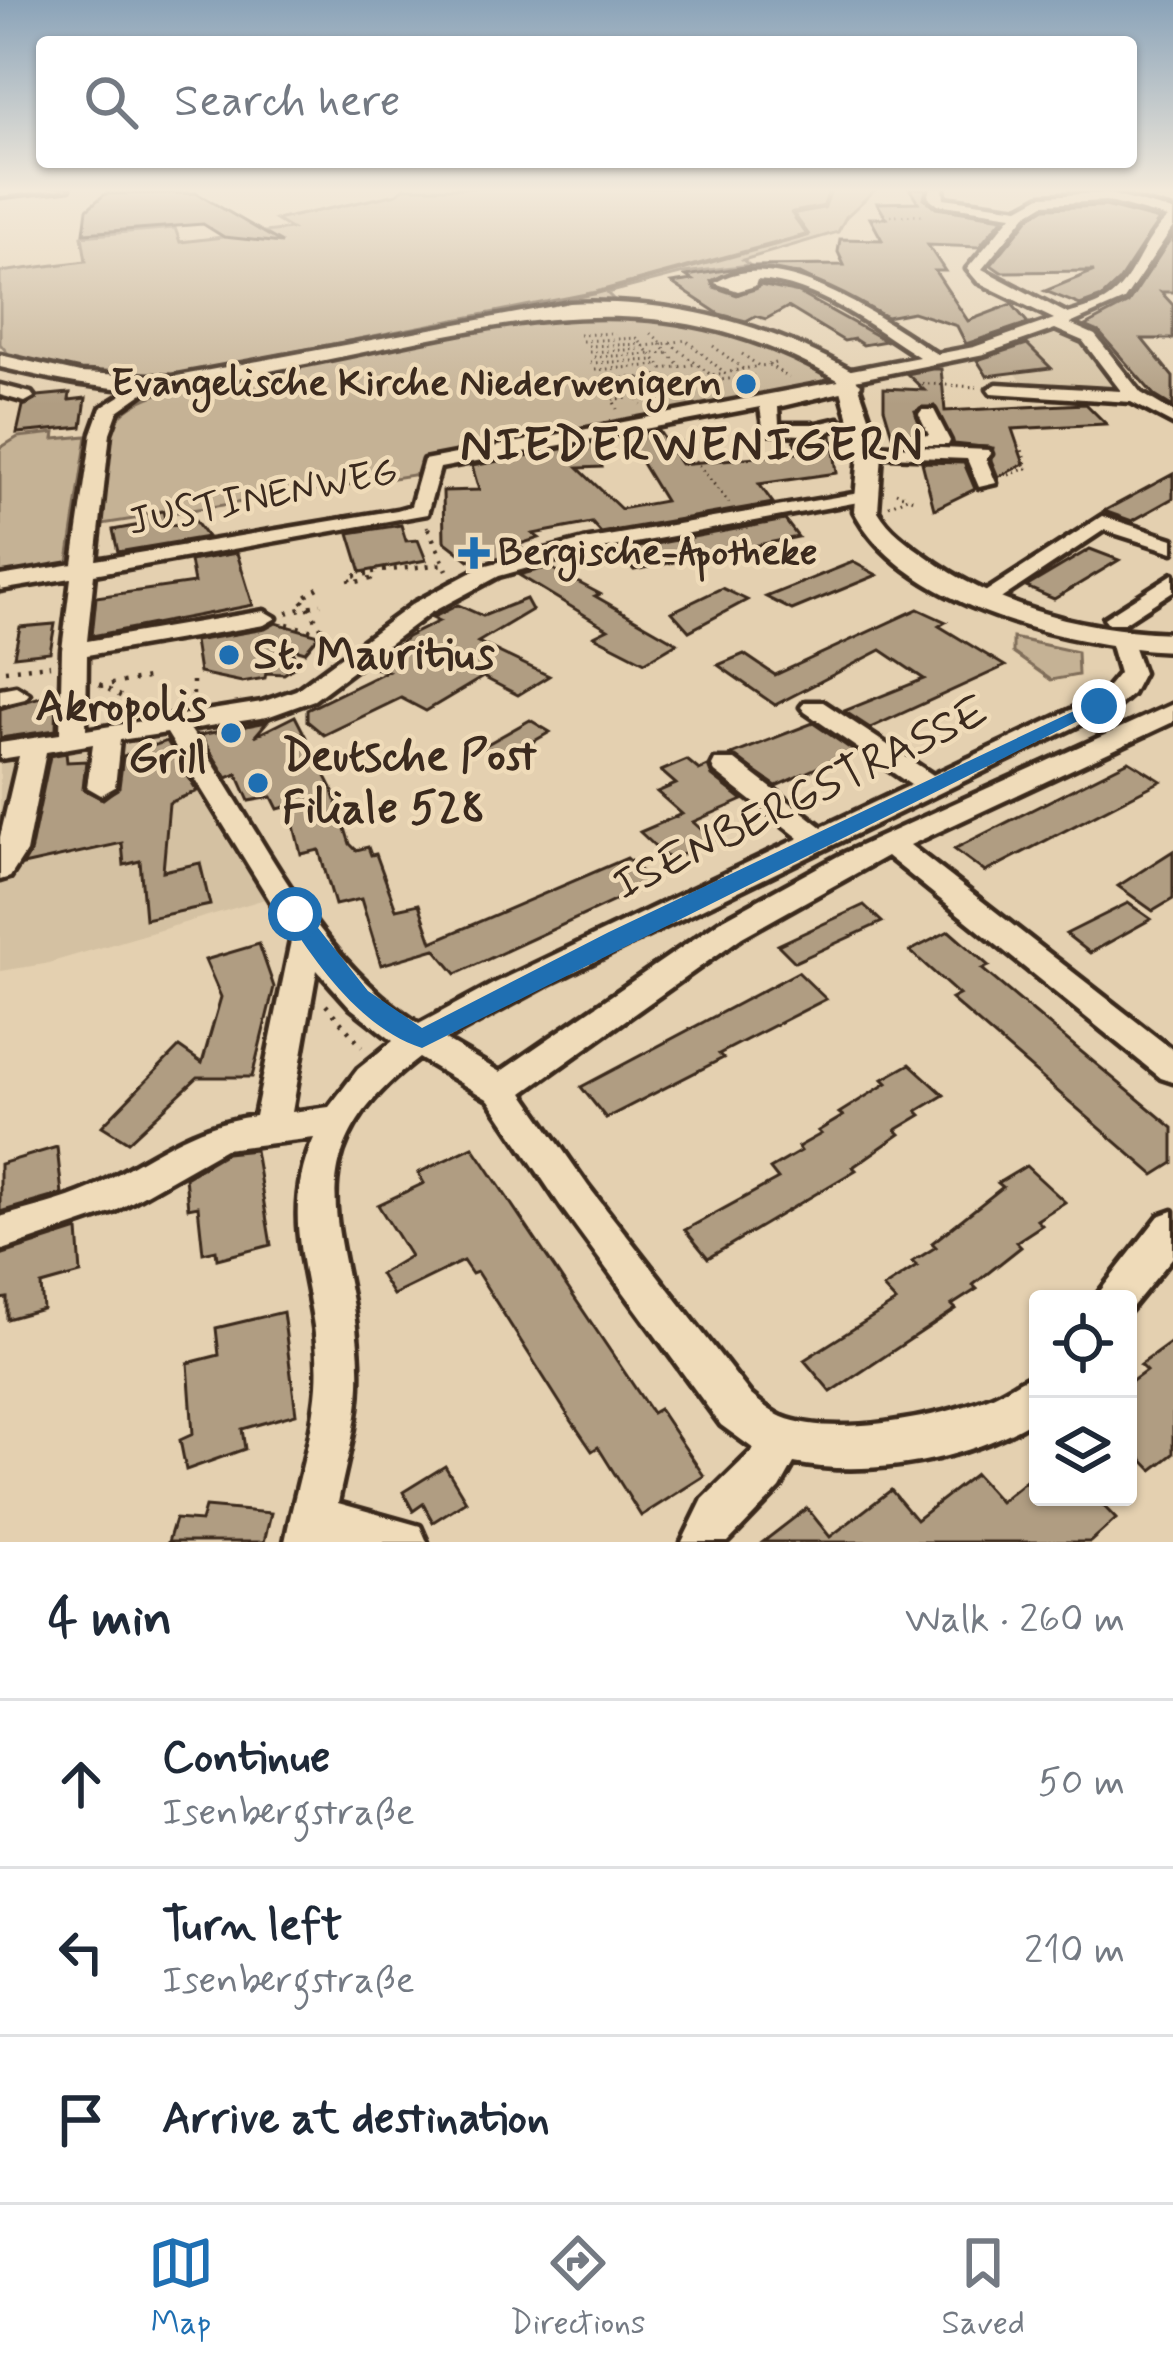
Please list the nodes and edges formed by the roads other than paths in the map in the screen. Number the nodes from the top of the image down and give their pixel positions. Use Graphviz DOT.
graph roads {
  1 [pos="981,260"];
  2 [pos="1146,260"];
  3 [pos="749,278"];
  4 [pos="1063,323"];
  5 [pos="935,360"];
  6 [pos="0,361"];
  7 [pos="147,384"];
  8 [pos="851,384"];
  9 [pos="998,389"];
  10 [pos="0,390"];
  11 [pos="822,396"];
  12 [pos="25,397"];
  13 [pos="1135,397"];
  14 [pos="928,414"];
  15 [pos="1173,418"];
  16 [pos="833,423"];
  17 [pos="865,438"];
  18 [pos="900,452"];
  19 [pos="995,479"];
  20 [pos="904,489"];
  21 [pos="864,495"];
  22 [pos="1083,500"];
  23 [pos="1102,522"];
  24 [pos="1173,546"];
  25 [pos="82,569"];
  26 [pos="1173,581"];
  27 [pos="0,583"];
  28 [pos="982,602"];
  29 [pos="264,618"];
  30 [pos="1119,628"];
  31 [pos="1173,642"];
  32 [pos="74,652"];
  33 [pos="814,707"];
  34 [pos="1173,712"];
  35 [pos="176,727"];
  36 [pos="107,736"];
  37 [pos="74,741"];
  38 [pos="34,746"];
  39 [pos="0,752"];
  40 [pos="725,766"];
  41 [pos="930,785"];
  42 [pos="100,787"];
  43 [pos="819,839"];
  44 [pos="889,843"];
  45 [pos="0,870"];
  46 [pos="308,932"];
  47 [pos="422,1039"];
  48 [pos="1173,1069"];
  49 [pos="501,1090"];
  50 [pos="341,1120"];
  51 [pos="271,1126"];
  52 [pos="1173,1228"];
  53 [pos="0,1234"];
  54 [pos="1121,1290"];
  55 [pos="1029,1398"];
  56 [pos="782,1439"];
  57 [pos="311,1531"];
  58 [pos="404,1542"];
  59 [pos="705,1542"];
  1 -- 4 [label="street"];
  2 -- 4 [label="street"];
  3 -- 5 [label="street"];
  4 -- 5 [label="street"];
  4 -- 13 [label="street"];
  5 -- 8 [label="street"];
  6 -- 7 [label="main road"];
  7 -- 8 [label="main road"];
  7 -- 25 [label="street"];
  8 -- 11 [label="street"];
  8 -- 17 [label="main road"];
  8 -- 25 [label="street, JUSTINENWEG"];
  9 -- 13 [label="street"];
  10 -- 12 [label="street"];
  11 -- 16 [label="street"];
  11 -- 16 [label="street"];
  13 -- 15 [label="street"];
  14 -- 17 [label="street"];
  16 -- 17 [label="street"];
  17 -- 18 [label="street"];
  17 -- 21 [label="main road"];
  18 -- 19 [label="street"];
  18 -- 20 [label="street"];
  21 -- 28 [label="main road"];
  21 -- 35 [label="street"];
  22 -- 23 [label="street"];
  23 -- 24 [label="street"];
  23 -- 28 [label="street"];
  25 -- 27 [label="street, JUSTINENWEG"];
  25 -- 32 [label="street"];
  26 -- 30 [label="street"];
  28 -- 30 [label="main road"];
  29 -- 32 [label="street"];
  30 -- 31 [label="main road"];
  30 -- 41 [label="street, ISENBERGSTRASSE"];
  32 -- 37 [label="street"];
  33 -- 41 [label="street"];
  34 -- 44 [label="street"];
  35 -- 36 [label="street"];
  35 -- 46 [label="street"];
  36 -- 37 [label="street"];
  36 -- 42 [label="street"];
  37 -- 38 [label="street"];
  38 -- 39 [label="street"];
  38 -- 45 [label="street"];
  40 -- 43 [label="street"];
  41 -- 43 [label="street, ISENBERGSTRASSE"];
  43 -- 47 [label="street, ISENBERGSTRASSE"];
  44 -- 48 [label="street"];
  44 -- 49 [label="street"];
  46 -- 47 [label="street"];
  46 -- 51 [label="street"];
  47 -- 49 [label="street"];
  47 -- 50 [label="street, ISENBERGSTRASSE"];
  49 -- 56 [label="street"];
  50 -- 51 [label="street"];
  50 -- 57 [label="street"];
  51 -- 53 [label="street"];
  52 -- 54 [label="street"];
  55 -- 56 [label="street"];
  56 -- 59 [label="street"];
  57 -- 58 [label="street"];
}
